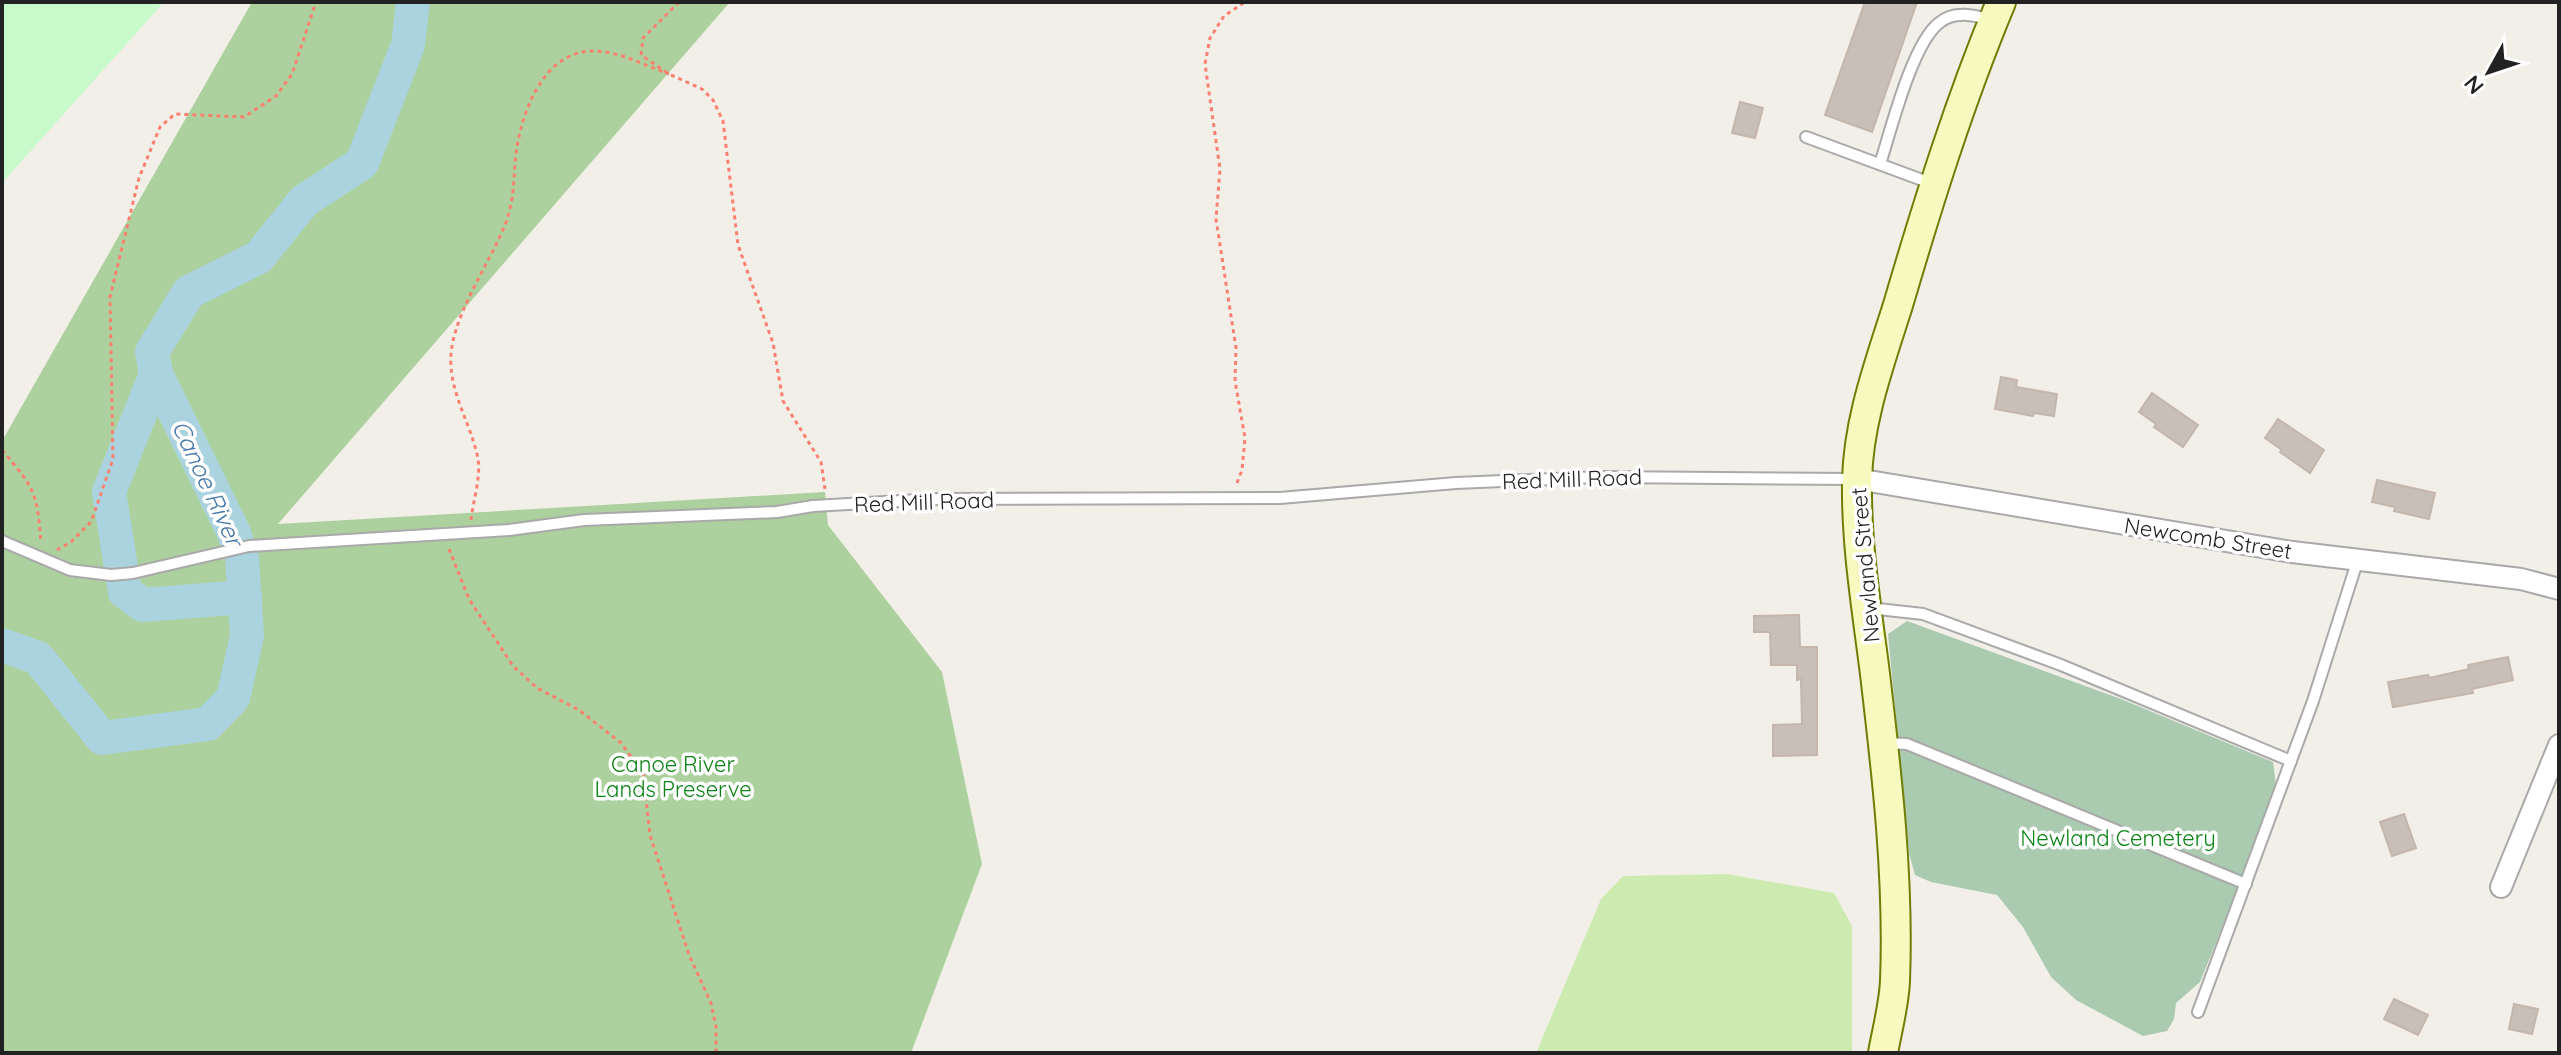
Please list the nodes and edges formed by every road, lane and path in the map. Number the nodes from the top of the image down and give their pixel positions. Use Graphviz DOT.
graph roads {
  1 [pos="316,2"];
  2 [pos="679,2"];
  3 [pos="1245,2"];
  4 [pos="1997,11"];
  5 [pos="669,74"];
  6 [pos="1806,137"];
  7 [pos="1880,164"];
  8 [pos="1935,185"];
  9 [pos="2,450"];
  10 [pos="1857,479"];
  11 [pos="1232,498"];
  12 [pos="827,505"];
  13 [pos="470,533"];
  14 [pos="443,534"];
  15 [pos="2,541"];
  16 [pos="43,558"];
  17 [pos="2358,559"];
  18 [pos="2559,589"];
  19 [pos="1867,608"];
  20 [pos="1883,743"];
  21 [pos="2559,745"];
  22 [pos="2291,761"];
  23 [pos="2246,884"];
  24 [pos="2501,887"];
  25 [pos="2198,1012"];
  26 [pos="716,1053"];
  27 [pos="1883,1053"];
  1 -- 16 [label="path"];
  2 -- 5 [label="path"];
  3 -- 11 [label="path"];
  4 -- 7 [label="lane"];
  4 -- 8 [label="street, Newland Street"];
  5 -- 12 [label="path"];
  5 -- 13 [label="path"];
  6 -- 7 [label="lane"];
  7 -- 8 [label="lane"];
  8 -- 10 [label="street, Newland Street"];
  9 -- 16 [label="path"];
  10 -- 11 [label="lane, Red Mill Road"];
  10 -- 17 [label="street, Newcomb Street"];
  10 -- 19 [label="street, Newland Street"];
  11 -- 12 [label="lane, Red Mill Road"];
  12 -- 13 [label="lane, Red Mill Road"];
  13 -- 14 [label="lane, Red Mill Road"];
  14 -- 16 [label="lane, Red Mill Road"];
  14 -- 26 [label="path"];
  15 -- 16 [label="lane, Red Mill Road"];
  17 -- 18 [label="street, Newcomb Street"];
  17 -- 22 [label="lane"];
  19 -- 20 [label="street, Newland Street"];
  19 -- 22 [label="lane"];
  20 -- 23 [label="lane"];
  20 -- 27 [label="street, Newland Street"];
  21 -- 24 [label="street"];
  22 -- 23 [label="lane"];
  23 -- 25 [label="lane"];
}
